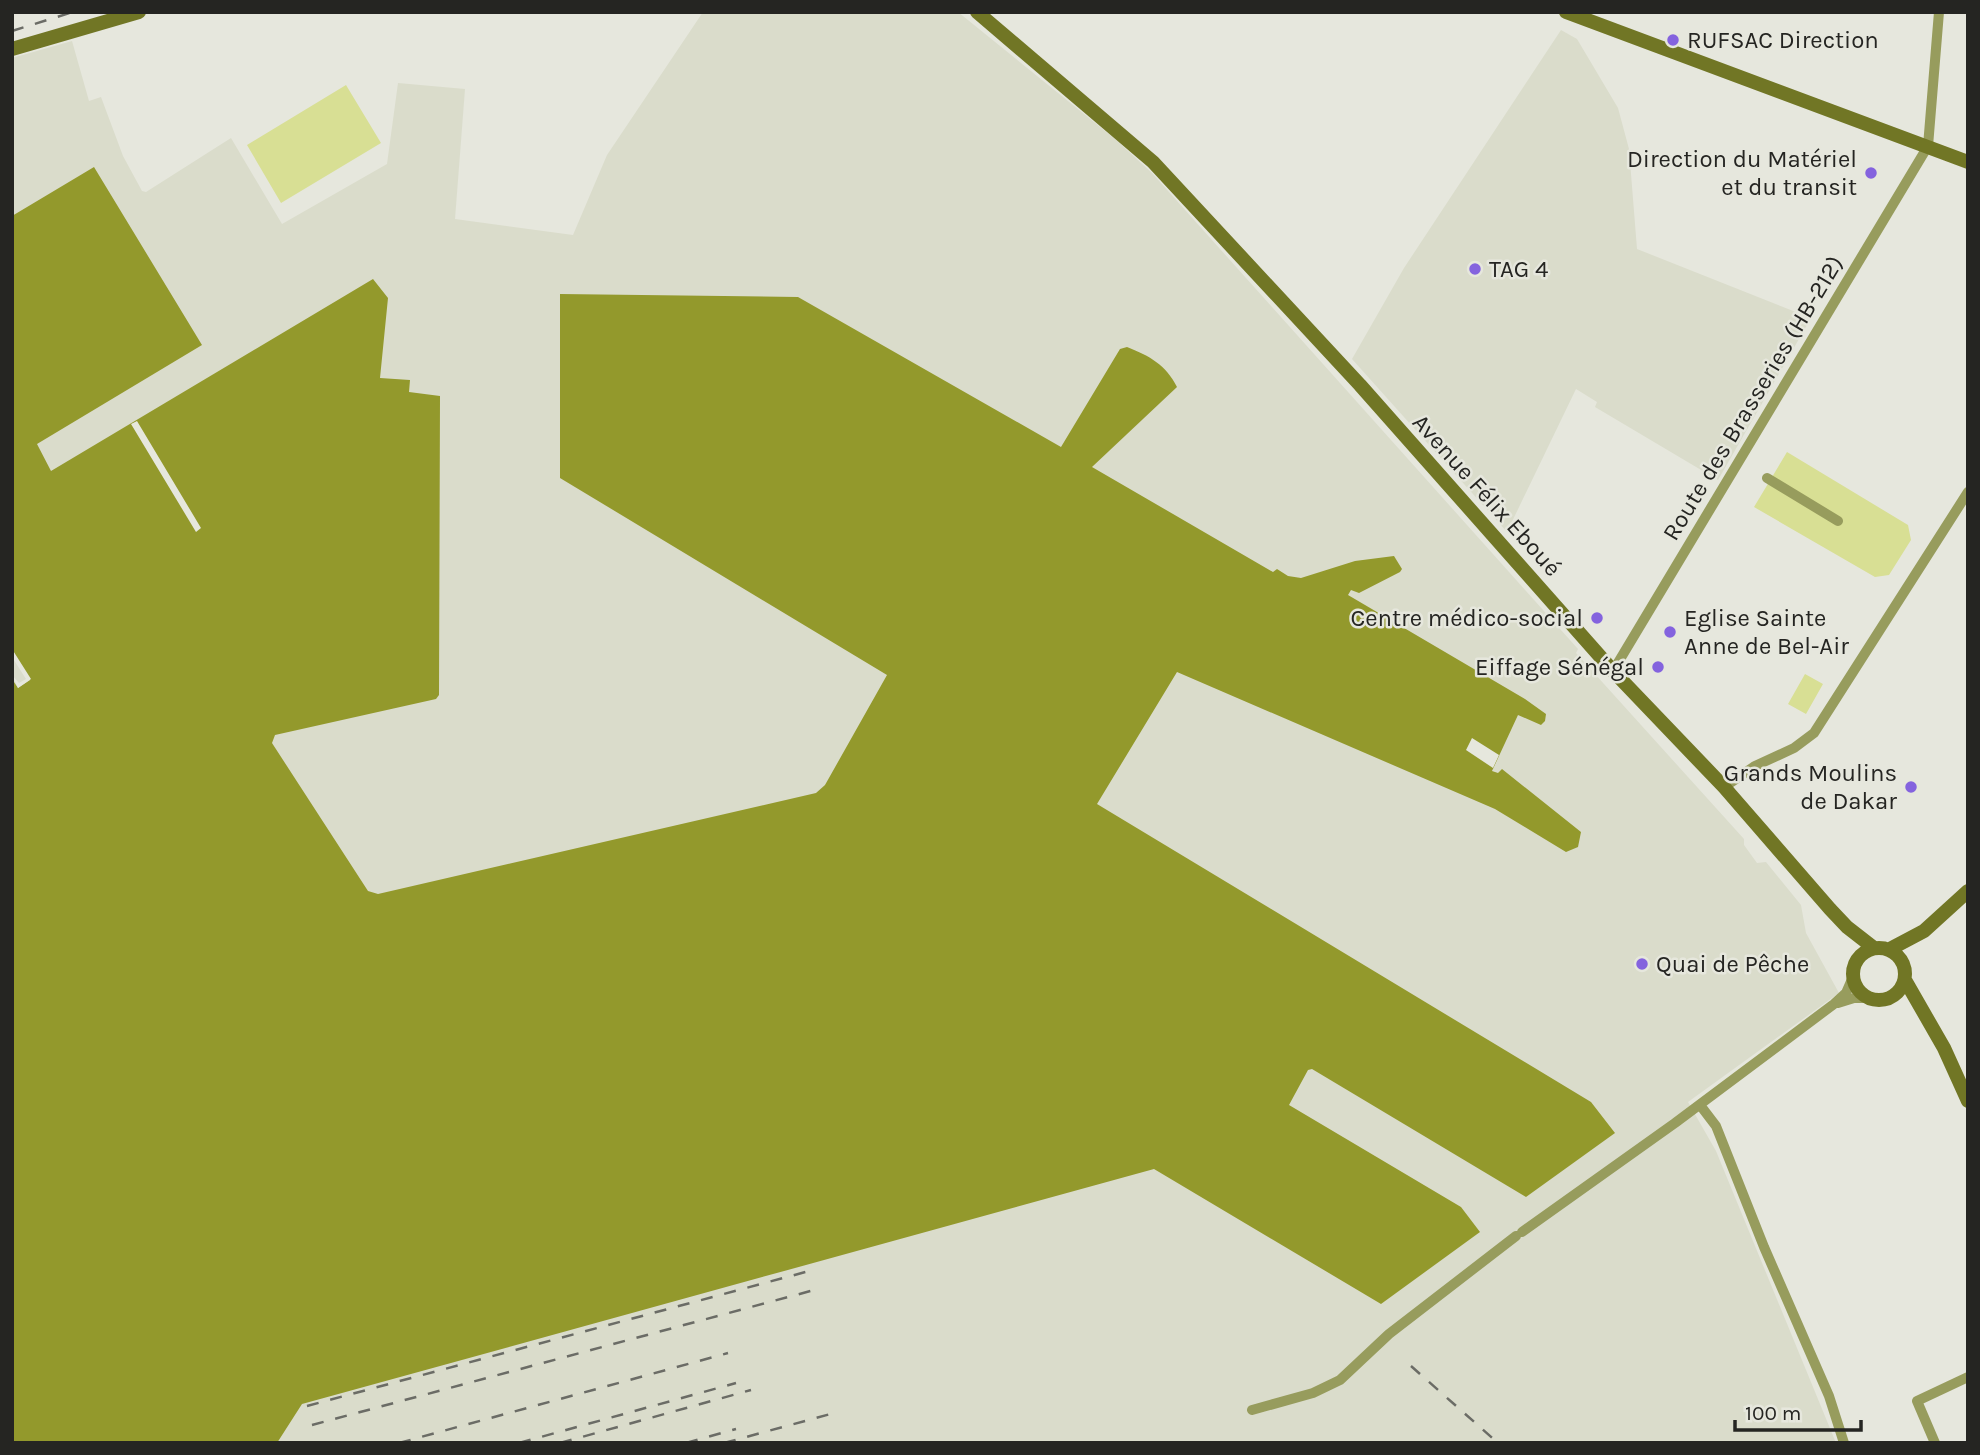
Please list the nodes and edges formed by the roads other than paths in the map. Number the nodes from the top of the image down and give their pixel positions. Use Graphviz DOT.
graph roads {
  1 [pos="139,12"];
  2 [pos="970,12"];
  3 [pos="977,12"];
  4 [pos="989,12"];
  5 [pos="1566,12"];
  6 [pos="1939,12"];
  7 [pos="999,33"];
  8 [pos="12,49"];
  9 [pos="1085,102"];
  10 [pos="1928,146"];
  11 [pos="1968,162"];
  12 [pos="1768,478"];
  13 [pos="1968,492"];
  14 [pos="1838,521"];
  15 [pos="1613,671"];
  16 [pos="1724,787"];
  17 [pos="1968,891"];
  18 [pos="1847,927"];
  19 [pos="1923,931"];
  20 [pos="1874,948"];
  21 [pos="1890,949"];
  22 [pos="1858,958"];
  23 [pos="1903,964"];
  24 [pos="1853,977"];
  25 [pos="1905,980"];
  26 [pos="1892,997"];
  27 [pos="1868,998"];
  28 [pos="1834,1004"];
  29 [pos="1924,1016"];
  30 [pos="1968,1101"];
  31 [pos="1700,1105"];
  32 [pos="1968,1377"];
  33 [pos="1252,1410"];
  34 [pos="1844,1443"];
  35 [pos="1936,1443"];
  1 -- 8 [label="street"];
  2 -- 7 [label="street"];
  3 -- 7 [label="street, Avenue Félix Eboué"];
  4 -- 9 [label="street, Avenue Félix Eboué"];
  5 -- 10 [label="street"];
  6 -- 10 [label="street"];
  7 -- 9 [label="street, Avenue Félix Eboué"];
  9 -- 15 [label="street, Avenue Félix Eboué"];
  10 -- 11 [label="street"];
  10 -- 15 [label="street, Route des Brasseries (HB-212)"];
  12 -- 14 [label="street"];
  13 -- 16 [label="street"];
  15 -- 16 [label="street, Avenue Félix Eboué"];
  16 -- 18 [label="street, Avenue Félix Eboué"];
  17 -- 19 [label="street"];
  18 -- 20 [label="street"];
  18 -- 22 [label="street"];
  19 -- 21 [label="street"];
  19 -- 23 [label="street"];
  20 -- 21 [label="street"];
  20 -- 22 [label="street"];
  21 -- 23 [label="street"];
  22 -- 24 [label="street"];
  23 -- 25 [label="street"];
  24 -- 27 [label="street"];
  24 -- 28 [label="street"];
  25 -- 26 [label="street"];
  25 -- 29 [label="street"];
  26 -- 27 [label="street"];
  26 -- 29 [label="street"];
  27 -- 28 [label="street"];
  28 -- 31 [label="street"];
  29 -- 30 [label="street"];
  31 -- 33 [label="street"];
  31 -- 34 [label="street"];
  32 -- 35 [label="street"];
}
